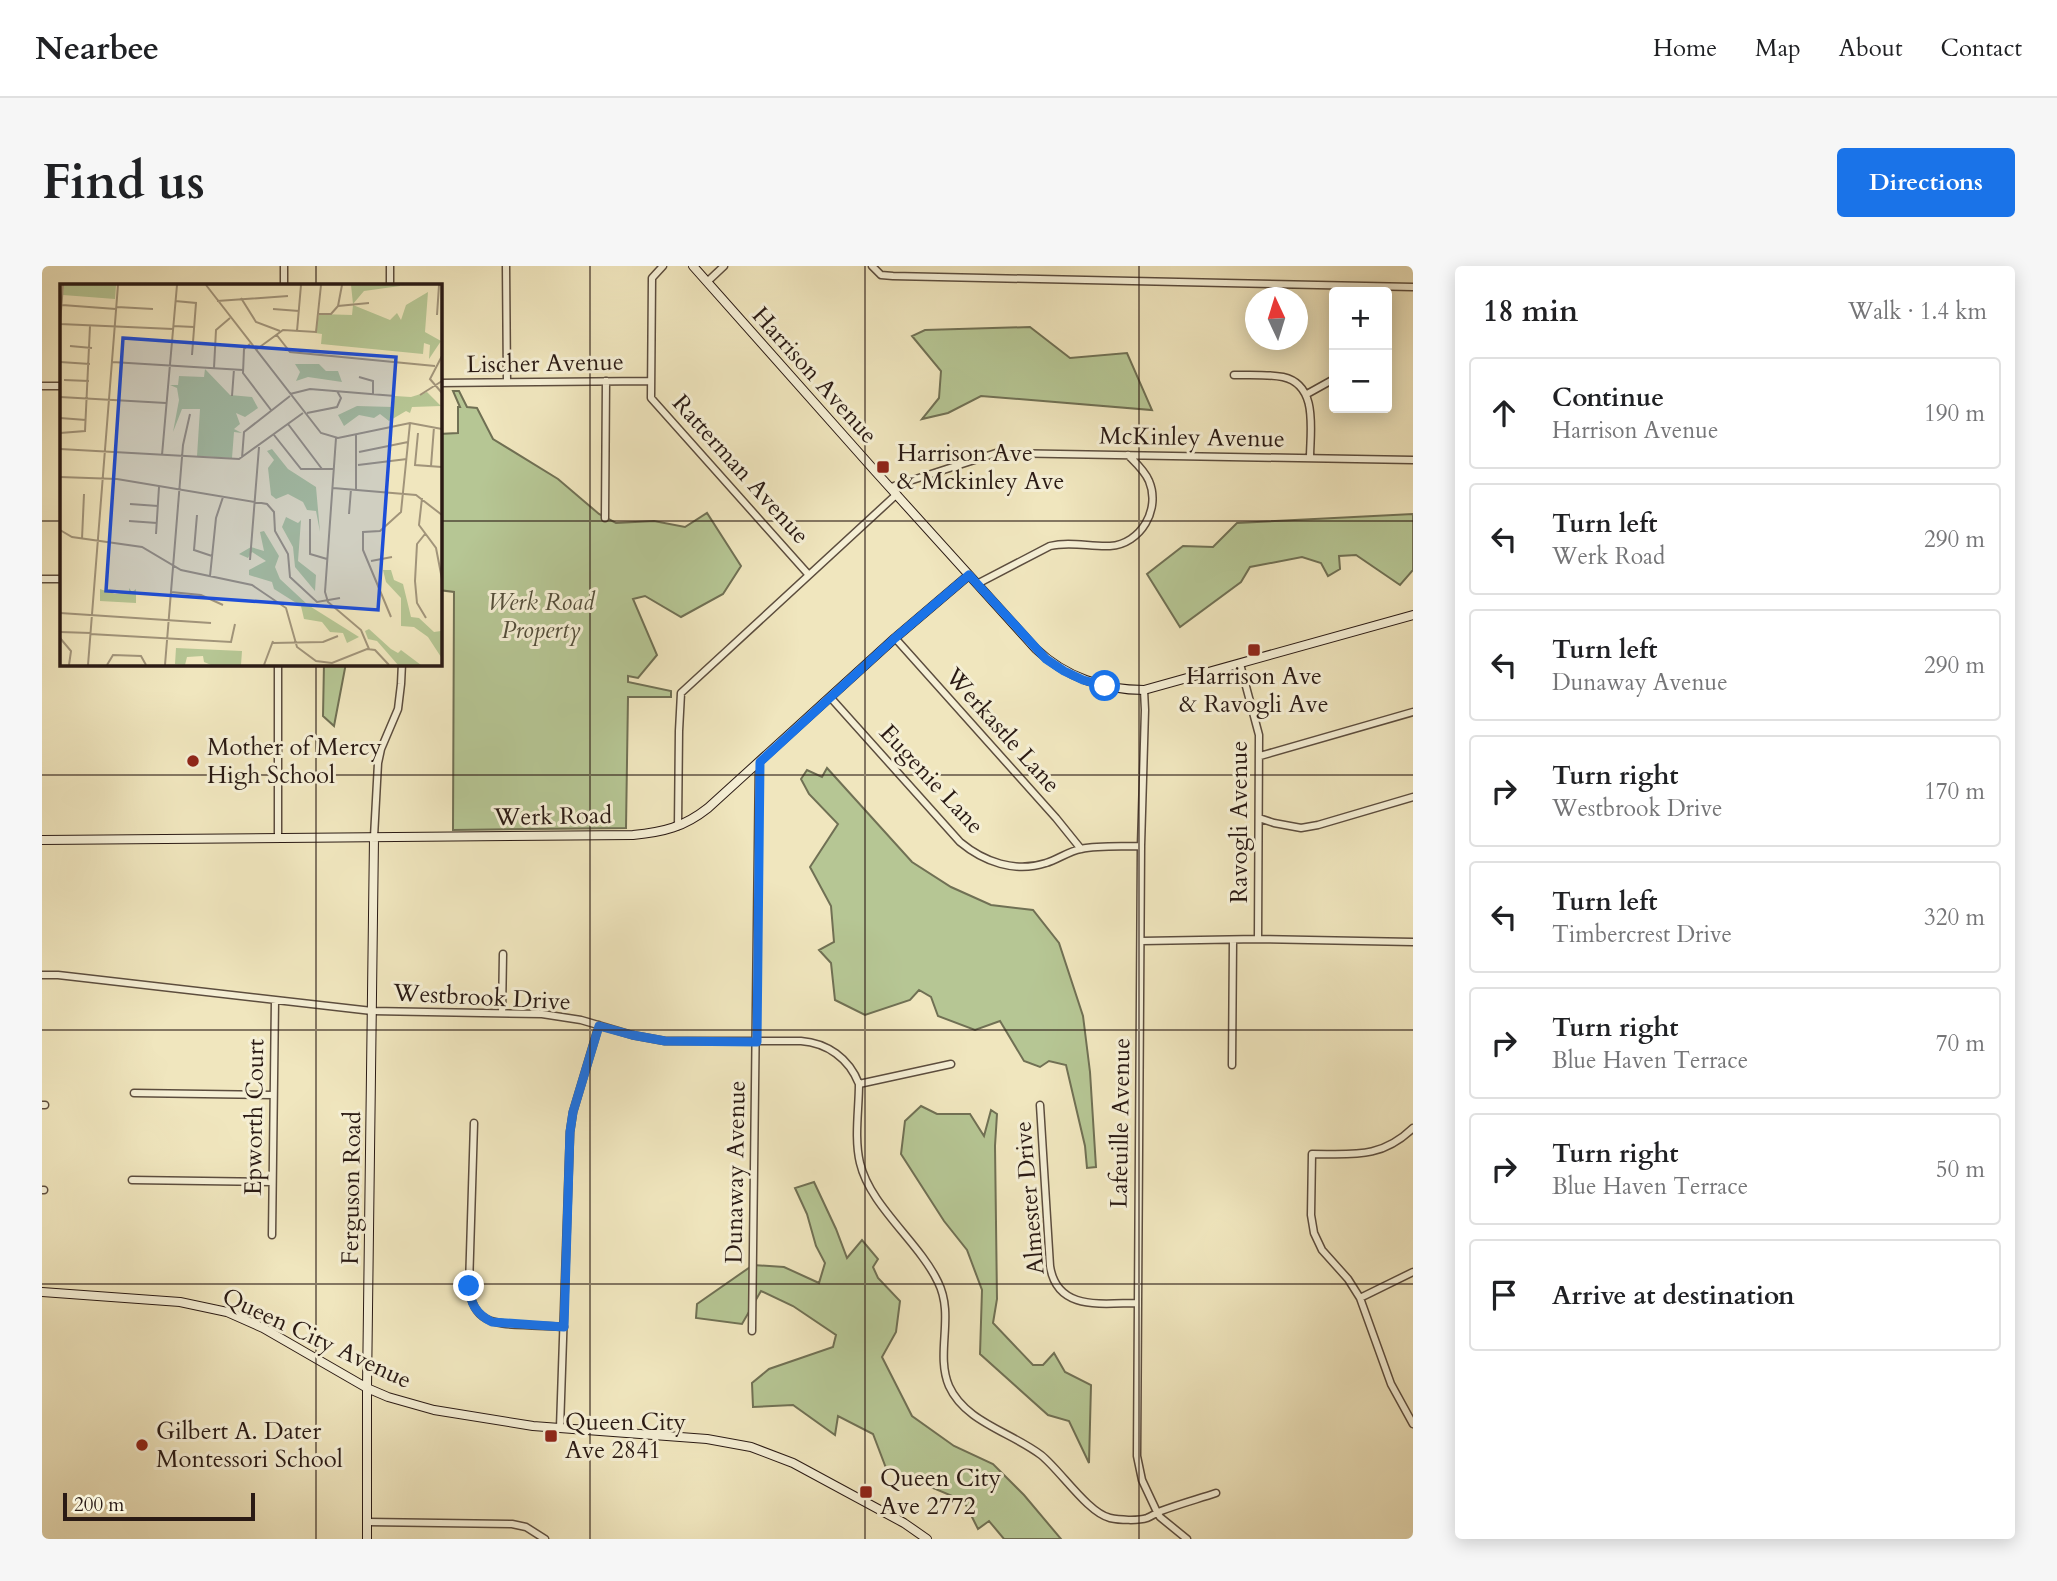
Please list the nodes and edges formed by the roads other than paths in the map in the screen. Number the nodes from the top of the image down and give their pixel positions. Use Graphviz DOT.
graph roads {
  1 [pos="284,266"];
  2 [pos="390,266"];
  3 [pos="506,266"];
  4 [pos="663,266"];
  5 [pos="693,266"];
  6 [pos="724,266"];
  7 [pos="872,266"];
  8 [pos="707,282"];
  9 [pos="284,284"];
  10 [pos="390,284"];
  11 [pos="1413,288"];
  12 [pos="1234,375"];
  13 [pos="606,381"];
  14 [pos="651,381"];
  15 [pos="507,382"];
  16 [pos="1329,382"];
  17 [pos="441,383"];
  18 [pos="42,386"];
  19 [pos="60,386"];
  20 [pos="1307,394"];
  21 [pos="1128,455"];
  22 [pos="1310,458"];
  23 [pos="1413,460"];
  24 [pos="894,491"];
  25 [pos="605,518"];
  26 [pos="808,574"];
  27 [pos="969,575"];
  28 [pos="42,579"];
  29 [pos="60,579"];
  30 [pos="977,583"];
  31 [pos="1413,615"];
  32 [pos="895,638"];
  33 [pos="1240,664"];
  34 [pos="278,665"];
  35 [pos="402,665"];
  36 [pos="1144,691"];
  37 [pos="830,697"];
  38 [pos="1413,712"];
  39 [pos="1260,756"];
  40 [pos="760,762"];
  41 [pos="1413,797"];
  42 [pos="1259,818"];
  43 [pos="678,826"];
  44 [pos="374,837"];
  45 [pos="278,838"];
  46 [pos="42,840"];
  47 [pos="1141,846"];
  48 [pos="1081,849"];
  49 [pos="1258,939"];
  50 [pos="1142,941"];
  51 [pos="1233,941"];
  52 [pos="1413,942"];
  53 [pos="503,954"];
  54 [pos="42,975"];
  55 [pos="275,1000"];
  56 [pos="372,1011"];
  57 [pos="502,1013"];
  58 [pos="599,1026"];
  59 [pos="757,1042"];
  60 [pos="951,1064"];
  61 [pos="1232,1065"];
  62 [pos="859,1084"];
  63 [pos="134,1093"];
  64 [pos="273,1095"];
  65 [pos="1040,1105"];
  66 [pos="474,1123"];
  67 [pos="1413,1128"];
  68 [pos="132,1180"];
  69 [pos="272,1182"];
  70 [pos="272,1235"];
  71 [pos="1413,1272"];
  72 [pos="42,1293"];
  73 [pos="1360,1297"];
  74 [pos="1138,1303"];
  75 [pos="564,1327"];
  76 [pos="752,1331"];
  77 [pos="367,1388"];
  78 [pos="1413,1424"];
  79 [pos="560,1428"];
  80 [pos="1216,1493"];
  81 [pos="1157,1512"];
  82 [pos="368,1522"];
  83 [pos="367,1539"];
  84 [pos="545,1539"];
  85 [pos="928,1539"];
  86 [pos="1187,1539"];
  1 -- 9 [label="street"];
  2 -- 10 [label="street"];
  3 -- 15 [label="street"];
  4 -- 14 [label="street, Ratterman Avenue"];
  5 -- 8 [label="main road, Harrison Avenue"];
  6 -- 8 [label="street"];
  7 -- 11 [label="street"];
  8 -- 24 [label="main road, Harrison Avenue"];
  12 -- 20 [label="street"];
  13 -- 14 [label="street, Lischer Avenue"];
  13 -- 15 [label="street, Lischer Avenue"];
  13 -- 25 [label="street"];
  14 -- 26 [label="street, Ratterman Avenue"];
  15 -- 17 [label="street, Lischer Avenue"];
  16 -- 20 [label="street"];
  18 -- 19 [label="street"];
  20 -- 22 [label="street"];
  21 -- 22 [label="street, McKinley Avenue"];
  21 -- 24 [label="street, McKinley Avenue"];
  21 -- 30 [label="street"];
  22 -- 23 [label="street, McKinley Avenue"];
  24 -- 26 [label="street, McKinley Avenue"];
  24 -- 27 [label="main road, Harrison Avenue"];
  26 -- 43 [label="street, McKinley Avenue"];
  27 -- 30 [label="main road, Harrison Avenue"];
  27 -- 32 [label="main road, Werk Road"];
  28 -- 29 [label="street"];
  30 -- 36 [label="main road, Harrison Avenue"];
  31 -- 33 [label="main road, Harrison Avenue"];
  32 -- 37 [label="main road, Werk Road"];
  32 -- 48 [label="street, Werkastle Lane"];
  33 -- 36 [label="main road, Harrison Avenue"];
  33 -- 39 [label="street, Ravogli Avenue"];
  34 -- 45 [label="street"];
  35 -- 44 [label="street"];
  36 -- 47 [label="street, Lafeuille Avenue"];
  37 -- 40 [label="main road, Werk Road"];
  37 -- 48 [label="street, Eugenie Lane"];
  38 -- 39 [label="street"];
  39 -- 42 [label="street, Ravogli Avenue"];
  40 -- 43 [label="main road, Werk Road"];
  40 -- 59 [label="street, Dunaway Avenue"];
  41 -- 42 [label="street"];
  42 -- 49 [label="street, Ravogli Avenue"];
  43 -- 44 [label="main road, Werk Road"];
  44 -- 45 [label="main road, Werk Road"];
  44 -- 56 [label="main road, Ferguson Road"];
  45 -- 46 [label="main road, Werk Road"];
  47 -- 48 [label="street, Eugenie Lane"];
  47 -- 50 [label="street, Lafeuille Avenue"];
  49 -- 51 [label="street"];
  49 -- 52 [label="street"];
  50 -- 51 [label="street"];
  50 -- 74 [label="street, Lafeuille Avenue"];
  51 -- 61 [label="street"];
  53 -- 57 [label="street"];
  54 -- 55 [label="street, Westbrook Drive"];
  55 -- 56 [label="street, Westbrook Drive"];
  55 -- 64 [label="street, Epworth Court"];
  56 -- 57 [label="street, Westbrook Drive"];
  56 -- 77 [label="main road, Ferguson Road"];
  57 -- 58 [label="street, Westbrook Drive"];
  58 -- 59 [label="street, Westbrook Drive"];
  58 -- 75 [label="street"];
  59 -- 62 [label="street, Westbrook Drive"];
  59 -- 76 [label="street, Dunaway Avenue"];
  60 -- 62 [label="street"];
  62 -- 81 [label="street"];
  63 -- 64 [label="street"];
  64 -- 69 [label="street, Epworth Court"];
  65 -- 74 [label="street, Almester Drive"];
  66 -- 75 [label="street"];
  67 -- 73 [label="street"];
  68 -- 69 [label="street"];
  69 -- 70 [label="street, Epworth Court"];
  71 -- 73 [label="street"];
  72 -- 77 [label="main road, Queen City Avenue"];
  73 -- 78 [label="street"];
  74 -- 81 [label="street, Lafeuille Avenue"];
  75 -- 79 [label="street"];
  77 -- 79 [label="main road, Queen City Avenue"];
  77 -- 82 [label="main road, Ferguson Road"];
  79 -- 85 [label="main road, Queen City Avenue"];
  80 -- 81 [label="street"];
  81 -- 86 [label="street, Lafeuille Avenue"];
  82 -- 83 [label="main road, Ferguson Road"];
  82 -- 84 [label="street"];
}
